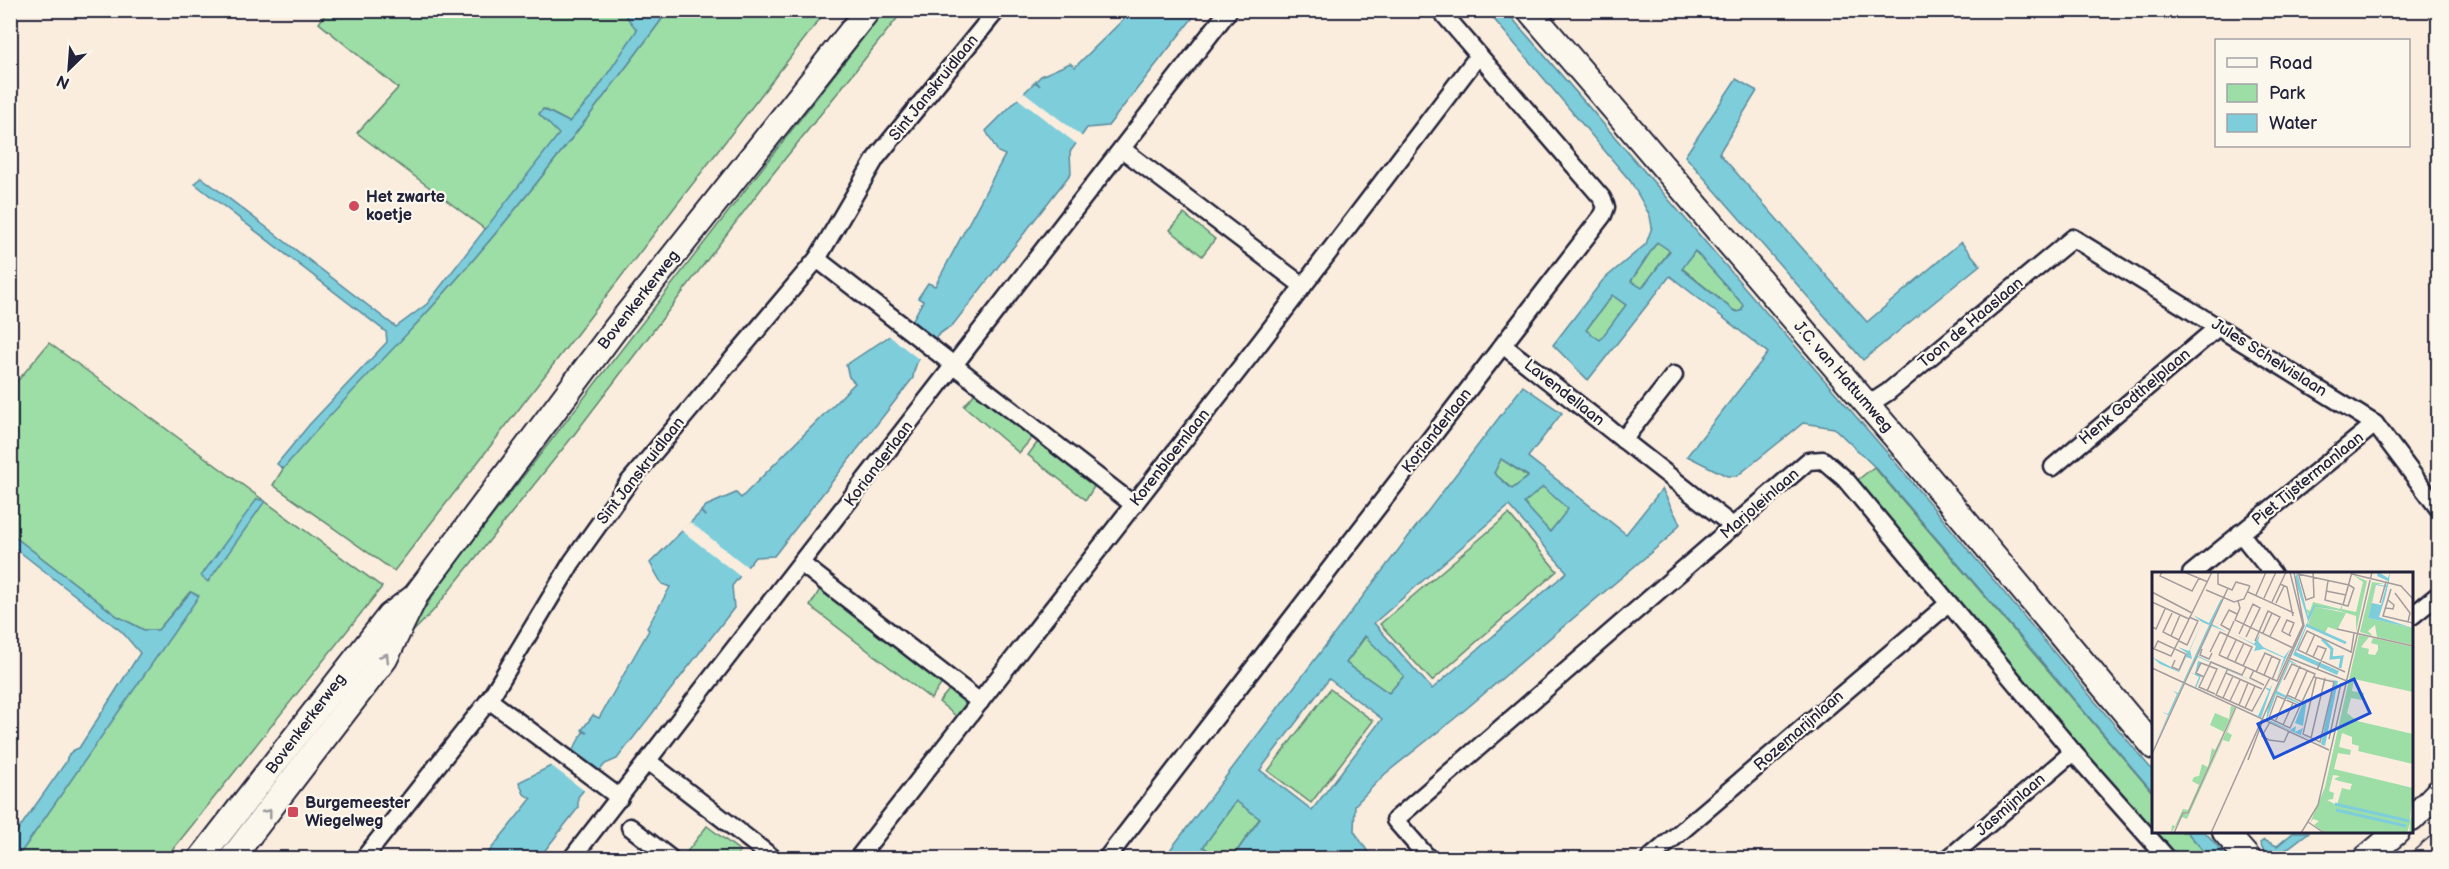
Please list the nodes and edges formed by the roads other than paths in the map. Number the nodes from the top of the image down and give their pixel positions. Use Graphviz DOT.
graph roads {
  1 [pos="868,10"];
  2 [pos="997,10"];
  3 [pos="1229,10"];
  4 [pos="1440,10"];
  5 [pos="1529,10"];
  6 [pos="1478,56"];
  7 [pos="1122,149"];
  8 [pos="2073,238"];
  9 [pos="817,259"];
  10 [pos="1303,286"];
  11 [pos="2218,327"];
  12 [pos="1504,346"];
  13 [pos="956,364"];
  14 [pos="1674,375"];
  15 [pos="1868,405"];
  16 [pos="2375,424"];
  17 [pos="1623,440"];
  18 [pos="2053,467"];
  19 [pos="1134,504"];
  20 [pos="2439,508"];
  21 [pos="1734,527"];
  22 [pos="2240,533"];
  23 [pos="802,564"];
  24 [pos="2192,572"];
  25 [pos="2272,572"];
  26 [pos="2439,595"];
  27 [pos="416,596"];
  28 [pos="1948,604"];
  29 [pos="2413,615"];
  30 [pos="489,700"];
  31 [pos="980,702"];
  32 [pos="2152,745"];
  33 [pos="2073,752"];
  34 [pos="648,761"];
  35 [pos="2439,792"];
  36 [pos="620,798"];
  37 [pos="2413,818"];
  38 [pos="630,827"];
  39 [pos="2227,833"];
  40 [pos="2395,833"];
  41 [pos="201,858"];
  42 [pos="232,858"];
  43 [pos="364,858"];
  44 [pos="572,858"];
  45 [pos="670,858"];
  46 [pos="773,858"];
  47 [pos="858,858"];
  48 [pos="1107,858"];
  49 [pos="1428,858"];
  50 [pos="1650,858"];
  51 [pos="1949,858"];
  52 [pos="2167,858"];
  53 [pos="2248,858"];
  54 [pos="2366,858"];
  1 -- 27 [label="main road, Bovenkerkerweg"];
  2 -- 9 [label="street, Sint Janskruidlaan"];
  3 -- 7 [label="street, Korianderlaan"];
  4 -- 6 [label="street, Korianderlaan"];
  5 -- 15 [label="main road, J.C. van Hattumweg"];
  6 -- 10 [label="street, Korenbloemlaan"];
  6 -- 12 [label="street, Korianderlaan"];
  7 -- 10 [label="street"];
  7 -- 13 [label="street, Korianderlaan"];
  8 -- 11 [label="street, Jules Schelvislaan"];
  8 -- 15 [label="street, Toon de Haaslaan"];
  9 -- 13 [label="street"];
  9 -- 30 [label="street, Sint Janskruidlaan"];
  10 -- 19 [label="street, Korenbloemlaan"];
  11 -- 16 [label="street, Jules Schelvislaan"];
  11 -- 18 [label="street, Henk Godthelplaan"];
  12 -- 17 [label="street, Lavendellaan"];
  12 -- 48 [label="street, Korianderlaan"];
  13 -- 19 [label="street"];
  13 -- 23 [label="street, Korianderlaan"];
  14 -- 17 [label="street"];
  15 -- 32 [label="main road, J.C. van Hattumweg"];
  16 -- 20 [label="street, Jules Schelvislaan"];
  16 -- 22 [label="street, Piet Tijstermanlaan"];
  17 -- 21 [label="street, Lavendellaan"];
  19 -- 31 [label="street, Korenbloemlaan"];
  21 -- 28 [label="street, Marjoleinlaan"];
  21 -- 49 [label="street, Marjoleinlaan"];
  22 -- 24 [label="street, Piet Tijstermanlaan"];
  22 -- 25 [label="street, Piet Tijstermanlaan"];
  23 -- 31 [label="street"];
  23 -- 34 [label="street, Korianderlaan"];
  26 -- 29 [label="street"];
  27 -- 41 [label="main road, Bovenkerkerweg"];
  42 -- 27 [label="main road, Bovenkerkerweg, one-way"];
  28 -- 33 [label="street, Marjoleinlaan"];
  28 -- 50 [label="street, Rozemarijnlaan"];
  30 -- 36 [label="street"];
  30 -- 43 [label="street, Sint Janskruidlaan"];
  31 -- 47 [label="street, Korenbloemlaan"];
  33 -- 51 [label="street, Jasmijnlaan"];
  33 -- 52 [label="street, Marjoleinlaan"];
  34 -- 36 [label="street, Korianderlaan"];
  34 -- 46 [label="street"];
  35 -- 37 [label="main road"];
  36 -- 44 [label="street, Korianderlaan"];
  38 -- 45 [label="street"];
  39 -- 53 [label="main road"];
  40 -- 54 [label="main road"];
}
